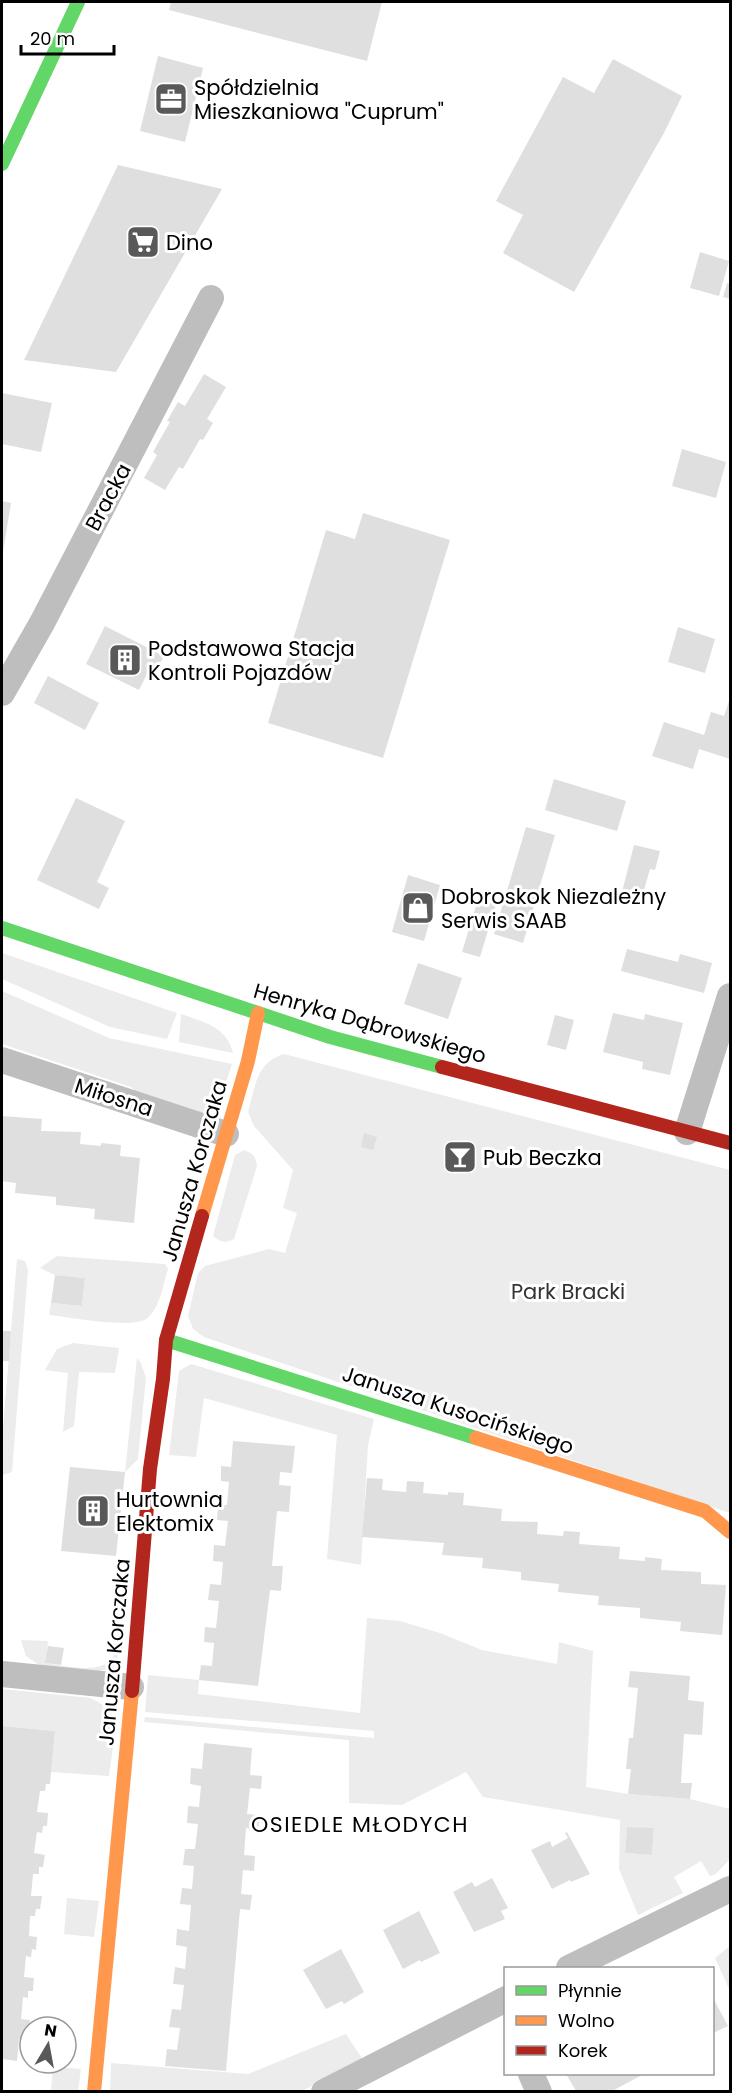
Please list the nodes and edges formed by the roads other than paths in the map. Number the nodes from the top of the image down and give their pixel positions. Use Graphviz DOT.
graph roads {
  1 [pos="78,2"];
  2 [pos="2,164"];
  3 [pos="211,298"];
  4 [pos="2,693"];
  5 [pos="2,928"];
  6 [pos="730,996"];
  7 [pos="258,1013"];
  8 [pos="2,1060"];
  9 [pos="687,1132"];
  10 [pos="226,1134"];
  11 [pos="730,1143"];
  12 [pos="166,1340"];
  13 [pos="730,1532"];
  14 [pos="2,1674"];
  15 [pos="131,1687"];
  16 [pos="730,1889"];
  17 [pos="570,1967"];
  18 [pos="503,2008"];
  19 [pos="532,2075"];
  20 [pos="94,2091"];
  21 [pos="324,2091"];
  22 [pos="539,2091"];
  1 -- 2 [label="street"];
  3 -- 4 [label="street, Bracka"];
  5 -- 7 [label="street, Henryka Dąbrowskiego"];
  6 -- 9 [label="street"];
  7 -- 9 [label="street, Henryka Dąbrowskiego"];
  7 -- 10 [label="street, Janusza Korczaka"];
  8 -- 10 [label="street, Miłosna"];
  9 -- 11 [label="street, Henryka Dąbrowskiego"];
  10 -- 12 [label="street, Janusza Korczaka"];
  12 -- 13 [label="street, Janusza Kusocińskiego"];
  12 -- 15 [label="street, Janusza Korczaka"];
  14 -- 15 [label="street"];
  15 -- 20 [label="street, Janusza Korczaka"];
  16 -- 17 [label="street"];
  18 -- 21 [label="street"];
  19 -- 22 [label="street"];
}
